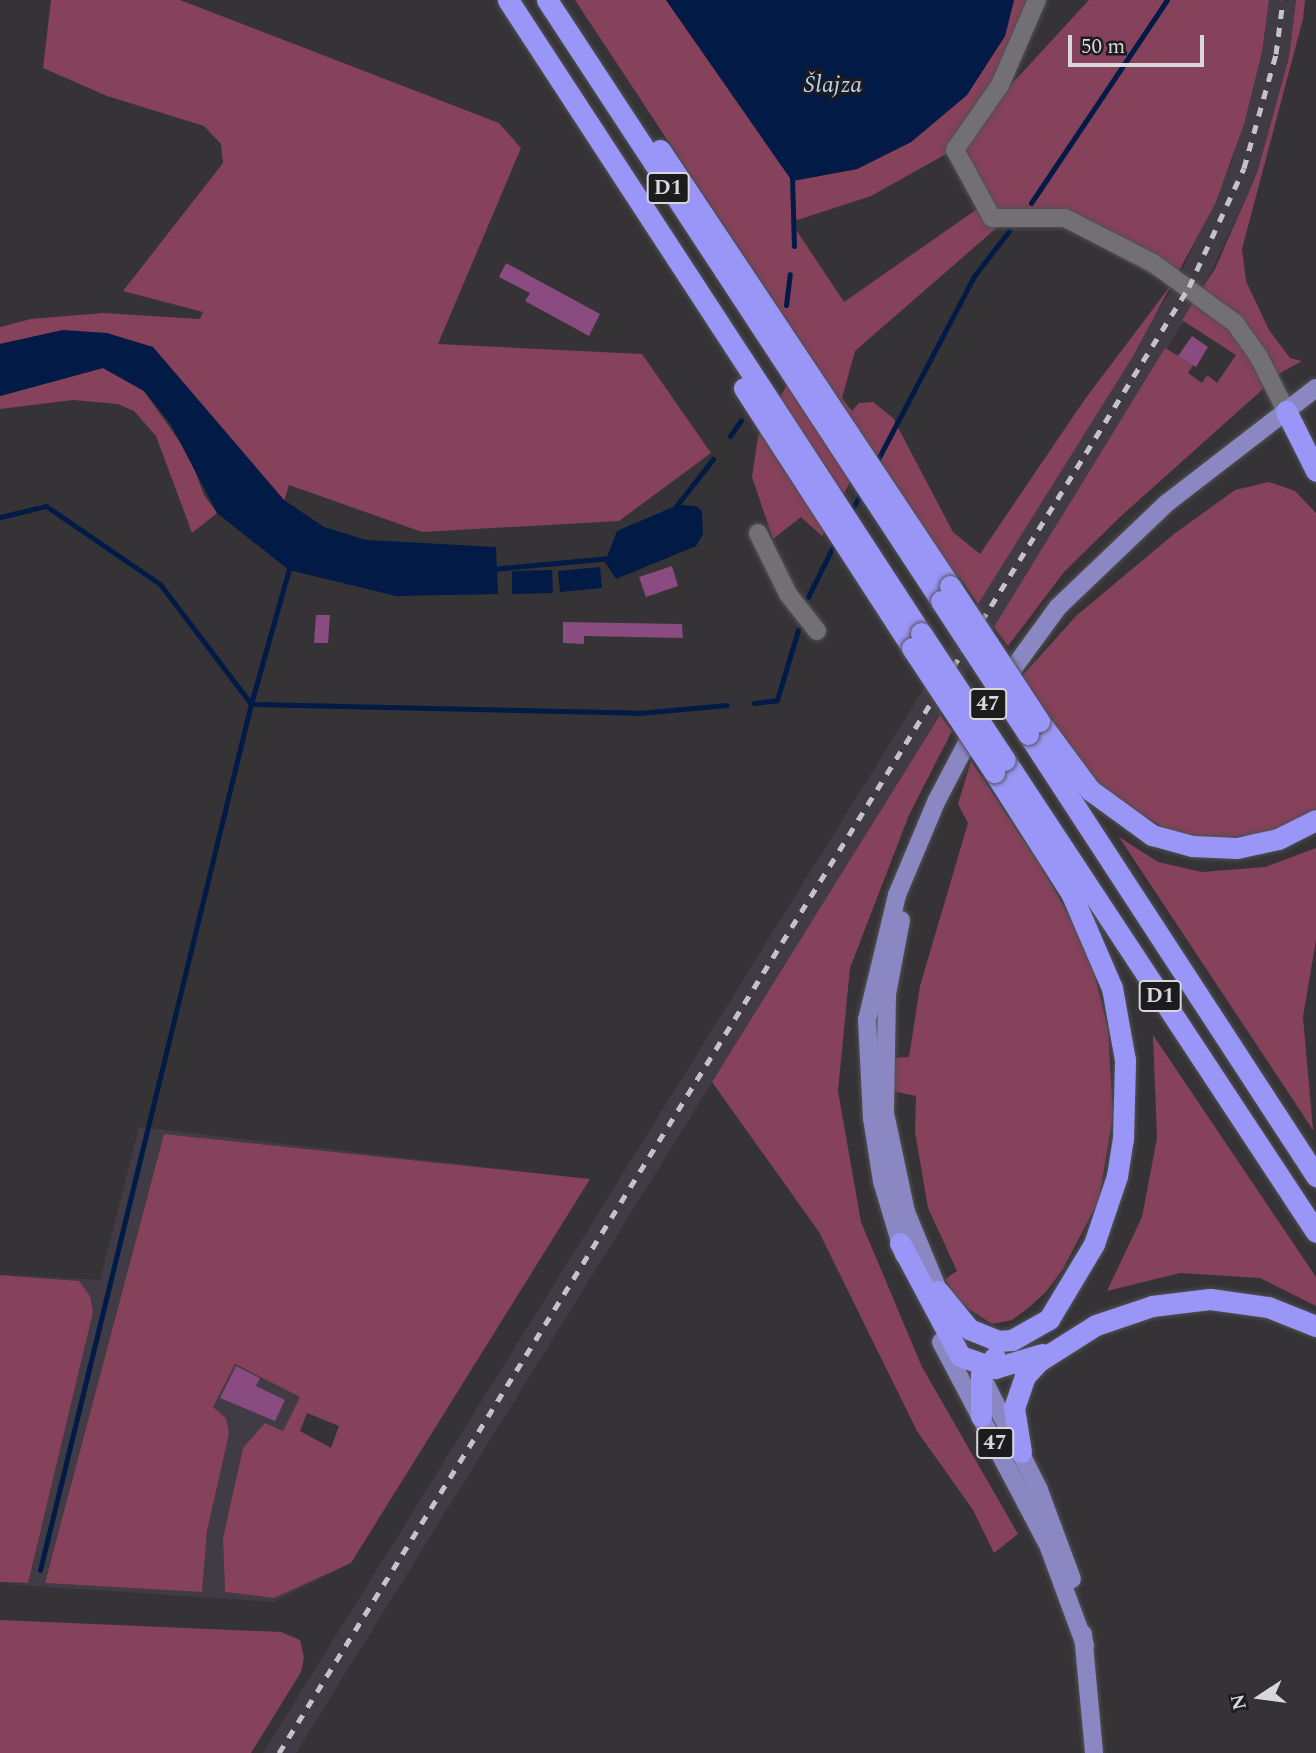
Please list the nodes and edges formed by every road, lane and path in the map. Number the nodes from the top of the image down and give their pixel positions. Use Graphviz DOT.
graph roads {
  1 [pos="508,0"];
  2 [pos="547,0"];
  3 [pos="553,0"];
  4 [pos="1037,0"];
  5 [pos="797,368"];
  6 [pos="1316,388"];
  7 [pos="1286,411"];
  8 [pos="1316,471"];
  9 [pos="758,533"];
  10 [pos="817,631"];
  11 [pos="1034,728"];
  12 [pos="1000,766"];
  13 [pos="1316,820"];
  14 [pos="920,838"];
  15 [pos="1316,1176"];
  16 [pos="1316,1232"];
  17 [pos="900,1243"];
  18 [pos="937,1291"];
  19 [pos="1316,1326"];
  20 [pos="1031,1332"];
  21 [pos="1059,1346"];
  22 [pos="981,1368"];
  23 [pos="981,1416"];
  24 [pos="1021,1452"];
  25 [pos="1085,1645"];
  26 [pos="1094,1753"];
  1 -- 12 [label="highway, D1, bridge"];
  2 -- 5 [label="highway, D1"];
  3 -- 5 [label="highway"];
  4 -- 7 [label="street"];
  5 -- 11 [label="highway, D1, bridge"];
  6 -- 7 [label="main road, 47"];
  7 -- 8 [label="highway"];
  7 -- 14 [label="main road, 47"];
  9 -- 10 [label="street"];
  11 -- 13 [label="highway"];
  11 -- 15 [label="highway, D1"];
  12 -- 16 [label="highway, D1"];
  12 -- 20 [label="highway"];
  14 -- 17 [label="main road, 47"];
  14 -- 18 [label="main road"];
  17 -- 22 [label="highway"];
  17 -- 23 [label="main road, 47"];
  18 -- 20 [label="highway"];
  18 -- 22 [label="main road"];
  19 -- 21 [label="highway"];
  20 -- 22 [label="highway"];
  21 -- 22 [label="highway"];
  21 -- 24 [label="highway"];
  22 -- 23 [label="highway"];
  22 -- 24 [label="main road"];
  23 -- 25 [label="main road, 47"];
  24 -- 25 [label="main road"];
  25 -- 26 [label="main road, 47"];
}
